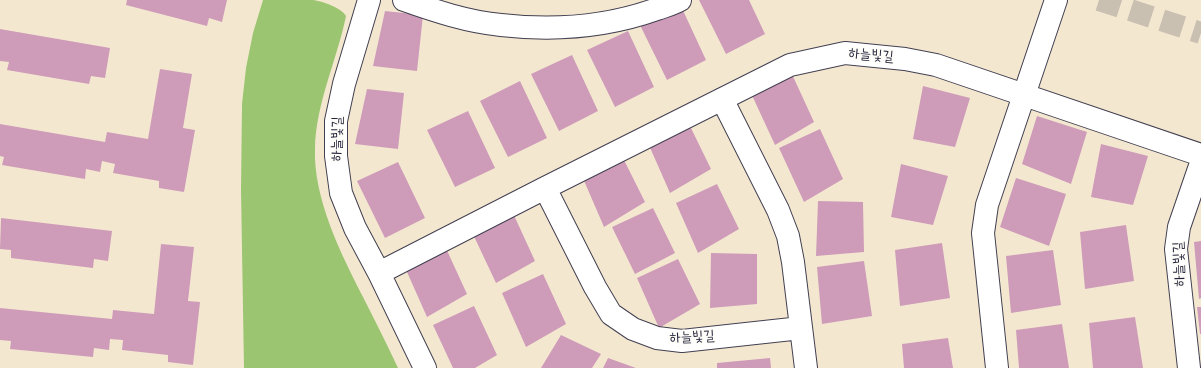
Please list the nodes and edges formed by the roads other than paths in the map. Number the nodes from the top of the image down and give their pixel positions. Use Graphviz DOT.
graph roads {
  1 [pos="369,0"];
  2 [pos="404,0"];
  3 [pos="680,0"];
  4 [pos="1056,0"];
  5 [pos="1024,95"];
  6 [pos="722,98"];
  7 [pos="1201,155"];
  8 [pos="1201,162"];
  9 [pos="545,188"];
  10 [pos="379,273"];
  11 [pos="801,328"];
  12 [pos="425,368"];
  13 [pos="806,368"];
  14 [pos="997,368"];
  15 [pos="1189,368"];
  1 -- 10 [label="street, 하늘빛길"];
  2 -- 3 [label="street"];
  4 -- 5 [label="street"];
  5 -- 6 [label="street, 하늘빛길"];
  5 -- 7 [label="street, 하늘빛길"];
  5 -- 14 [label="street"];
  6 -- 9 [label="street, 하늘빛길"];
  6 -- 11 [label="street"];
  8 -- 15 [label="street, 하늘빛길"];
  9 -- 10 [label="street, 하늘빛길"];
  9 -- 11 [label="street, 하늘빛길"];
  10 -- 12 [label="street, 하늘빛길"];
  11 -- 13 [label="street"];
}
